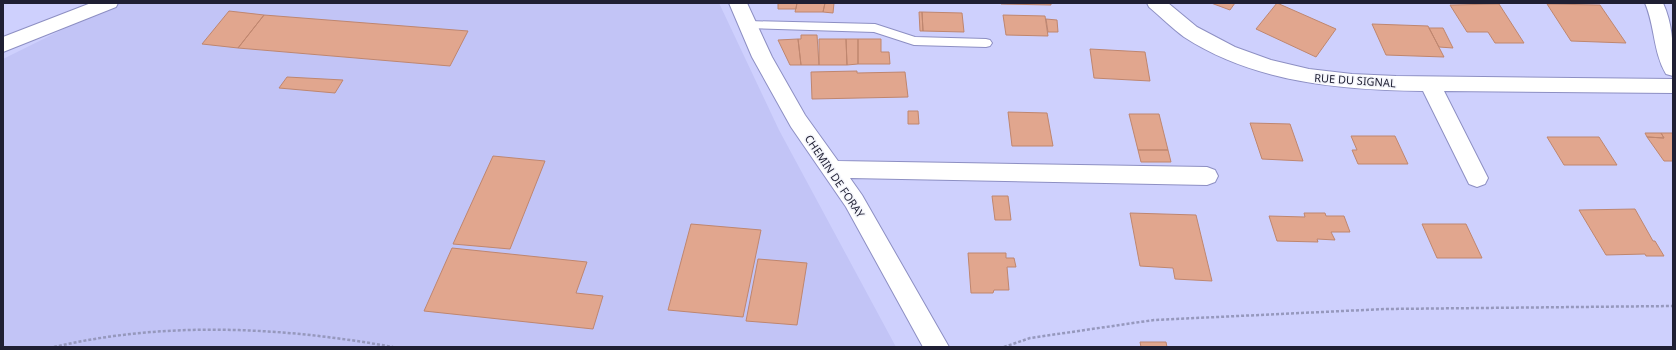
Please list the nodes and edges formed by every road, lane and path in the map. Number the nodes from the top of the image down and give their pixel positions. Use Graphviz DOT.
graph roads {
  1 [pos="109,3"];
  2 [pos="738,3"];
  3 [pos="1156,3"];
  4 [pos="1654,3"];
  5 [pos="748,25"];
  6 [pos="986,43"];
  7 [pos="3,45"];
  8 [pos="1673,69"];
  9 [pos="1430,84"];
  10 [pos="1673,86"];
  11 [pos="831,169"];
  12 [pos="1208,176"];
  13 [pos="1477,178"];
  14 [pos="1673,306"];
  15 [pos="54,347"];
  16 [pos="393,347"];
  17 [pos="936,347"];
  18 [pos="1004,347"];
  1 -- 7 [label="street"];
  2 -- 5 [label="street, CHEMIN DE FORAY"];
  3 -- 9 [label="street, RUE DU SIGNAL"];
  4 -- 8 [label="street"];
  5 -- 6 [label="lane"];
  5 -- 11 [label="street, CHEMIN DE FORAY"];
  9 -- 10 [label="street, RUE DU SIGNAL"];
  9 -- 13 [label="street"];
  11 -- 12 [label="street"];
  11 -- 17 [label="street, CHEMIN DE FORAY"];
  14 -- 18 [label="path"];
  15 -- 16 [label="path"];
}
